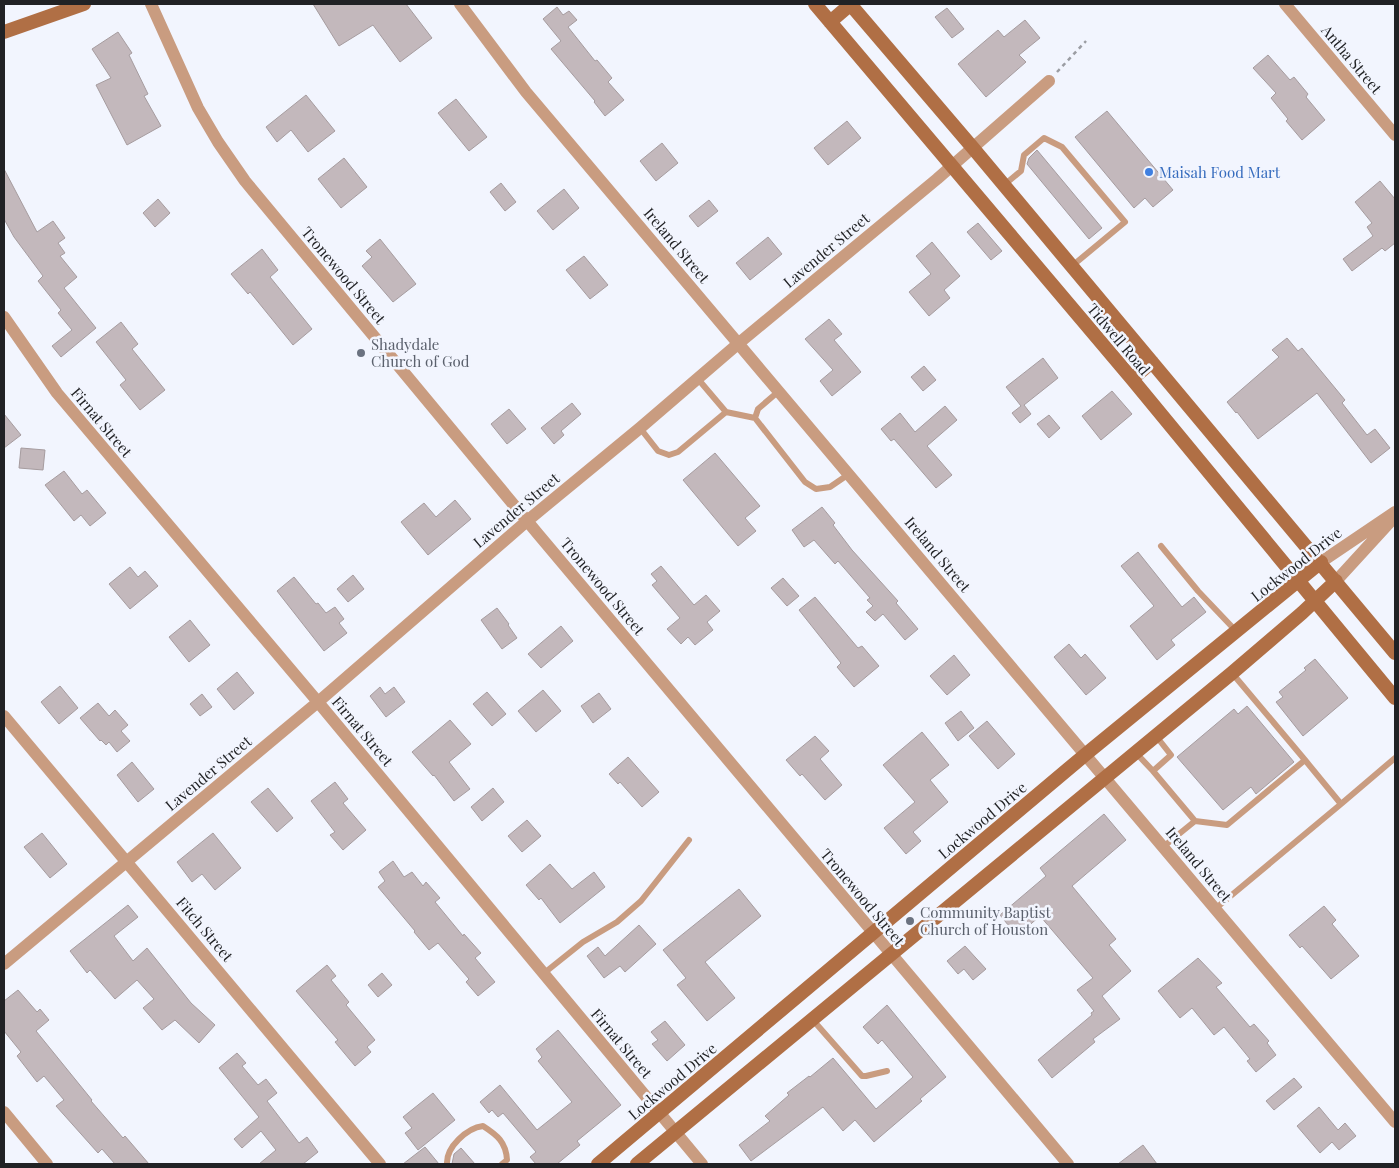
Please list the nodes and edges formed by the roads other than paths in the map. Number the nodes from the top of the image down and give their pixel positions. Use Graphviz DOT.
graph roads {
  1 [pos="84,4"];
  2 [pos="151,4"];
  3 [pos="460,4"];
  4 [pos="815,4"];
  5 [pos="851,4"];
  6 [pos="1285,4"];
  7 [pos="830,22"];
  8 [pos="4,32"];
  9 [pos="1050,81"];
  10 [pos="1395,135"];
  11 [pos="973,148"];
  12 [pos="952,167"];
  13 [pos="1004,185"];
  14 [pos="1072,266"];
  15 [pos="4,317"];
  16 [pos="739,343"];
  17 [pos="1152,362"];
  18 [pos="698,379"];
  19 [pos="1132,379"];
  20 [pos="779,391"];
  21 [pos="726,412"];
  22 [pos="755,418"];
  23 [pos="640,428"];
  24 [pos="849,474"];
  25 [pos="1395,514"];
  26 [pos="527,521"];
  27 [pos="1161,546"];
  28 [pos="1321,562"];
  29 [pos="1299,581"];
  30 [pos="1336,581"];
  31 [pos="1316,601"];
  32 [pos="1237,632"];
  33 [pos="1395,653"];
  34 [pos="1232,673"];
  35 [pos="1395,698"];
  36 [pos="318,702"];
  37 [pos="4,716"];
  38 [pos="1156,736"];
  39 [pos="1136,753"];
  40 [pos="1086,754"];
  41 [pos="1395,758"];
  42 [pos="1305,760"];
  43 [pos="1153,771"];
  44 [pos="1106,778"];
  45 [pos="1342,804"];
  46 [pos="1195,821"];
  47 [pos="689,840"];
  48 [pos="1162,847"];
  49 [pos="127,861"];
  50 [pos="1215,909"];
  51 [pos="872,933"];
  52 [pos="890,954"];
  53 [pos="4,964"];
  54 [pos="543,974"];
  55 [pos="811,1018"];
  56 [pos="887,1071"];
  57 [pos="4,1112"];
  58 [pos="659,1114"];
  59 [pos="1395,1122"];
  60 [pos="674,1132"];
  61 [pos="47,1164"];
  62 [pos="380,1164"];
  63 [pos="447,1164"];
  64 [pos="502,1164"];
  65 [pos="598,1164"];
  66 [pos="637,1164"];
  67 [pos="702,1164"];
  68 [pos="1068,1164"];
  1 -- 8 [label="main road"];
  2 -- 26 [label="street, Tronewood Street"];
  3 -- 16 [label="street, Ireland Street"];
  4 -- 7 [label="main road, Tidwell Road"];
  5 -- 7 [label="main road"];
  5 -- 11 [label="main road, Tidwell Road"];
  6 -- 10 [label="street, Antha Street"];
  7 -- 12 [label="main road, Tidwell Road"];
  9 -- 11 [label="street, Lavender Street"];
  11 -- 12 [label="street, Lavender Street"];
  11 -- 13 [label="main road, Tidwell Road"];
  12 -- 16 [label="street, Lavender Street"];
  12 -- 19 [label="main road, Tidwell Road"];
  13 -- 14 [label="main road, Tidwell Road"];
  13 -- 14 [label="lane"];
  14 -- 17 [label="main road, Tidwell Road"];
  15 -- 36 [label="street, Firnat Street"];
  16 -- 18 [label="street, Lavender Street"];
  16 -- 20 [label="street, Ireland Street"];
  17 -- 19 [label="main road"];
  17 -- 28 [label="main road, Tidwell Road"];
  18 -- 21 [label="lane"];
  18 -- 23 [label="street, Lavender Street"];
  19 -- 29 [label="main road, Tidwell Road"];
  20 -- 22 [label="lane"];
  20 -- 24 [label="street, Ireland Street"];
  21 -- 22 [label="lane"];
  21 -- 23 [label="lane"];
  22 -- 24 [label="lane"];
  23 -- 26 [label="street, Lavender Street"];
  24 -- 40 [label="street, Ireland Street"];
  25 -- 28 [label="street, Lockwood Drive"];
  25 -- 30 [label="street, Lockwood Drive"];
  26 -- 36 [label="street, Lavender Street"];
  26 -- 51 [label="street, Tronewood Street"];
  27 -- 32 [label="lane"];
  28 -- 29 [label="main road, Lockwood Drive"];
  28 -- 30 [label="main road, Tidwell Road"];
  29 -- 31 [label="main road, Tidwell Road"];
  29 -- 32 [label="main road, Lockwood Drive"];
  30 -- 31 [label="main road, Lockwood Drive"];
  30 -- 33 [label="main road, Tidwell Road"];
  31 -- 34 [label="main road, Lockwood Drive"];
  31 -- 35 [label="main road, Tidwell Road"];
  32 -- 40 [label="main road, Lockwood Drive"];
  34 -- 38 [label="main road, Lockwood Drive"];
  34 -- 42 [label="lane"];
  36 -- 49 [label="street, Lavender Street"];
  36 -- 54 [label="street, Firnat Street"];
  37 -- 49 [label="street, Fitch Street"];
  38 -- 39 [label="main road, Lockwood Drive"];
  38 -- 43 [label="lane"];
  39 -- 43 [label="lane"];
  39 -- 44 [label="main road, Lockwood Drive"];
  40 -- 44 [label="street, Ireland Street"];
  40 -- 51 [label="main road, Lockwood Drive"];
  41 -- 45 [label="lane"];
  42 -- 45 [label="lane"];
  42 -- 46 [label="lane"];
  43 -- 46 [label="lane"];
  44 -- 48 [label="street, Ireland Street"];
  44 -- 52 [label="main road, Lockwood Drive"];
  45 -- 50 [label="lane"];
  46 -- 48 [label="lane"];
  47 -- 54 [label="lane"];
  48 -- 50 [label="street, Ireland Street"];
  49 -- 53 [label="street, Lavender Street"];
  49 -- 62 [label="street, Fitch Street"];
  50 -- 59 [label="street, Ireland Street"];
  51 -- 52 [label="street, Tronewood Street"];
  51 -- 58 [label="main road, Lockwood Drive"];
  52 -- 55 [label="main road, Lockwood Drive"];
  52 -- 68 [label="street, Tronewood Street"];
  54 -- 58 [label="street, Firnat Street"];
  55 -- 56 [label="lane"];
  55 -- 60 [label="main road, Lockwood Drive"];
  57 -- 61 [label="street"];
  58 -- 60 [label="street, Firnat Street"];
  58 -- 65 [label="main road, Lockwood Drive"];
  60 -- 66 [label="main road, Lockwood Drive"];
  60 -- 67 [label="street, Firnat Street"];
  63 -- 64 [label="lane"];
}
